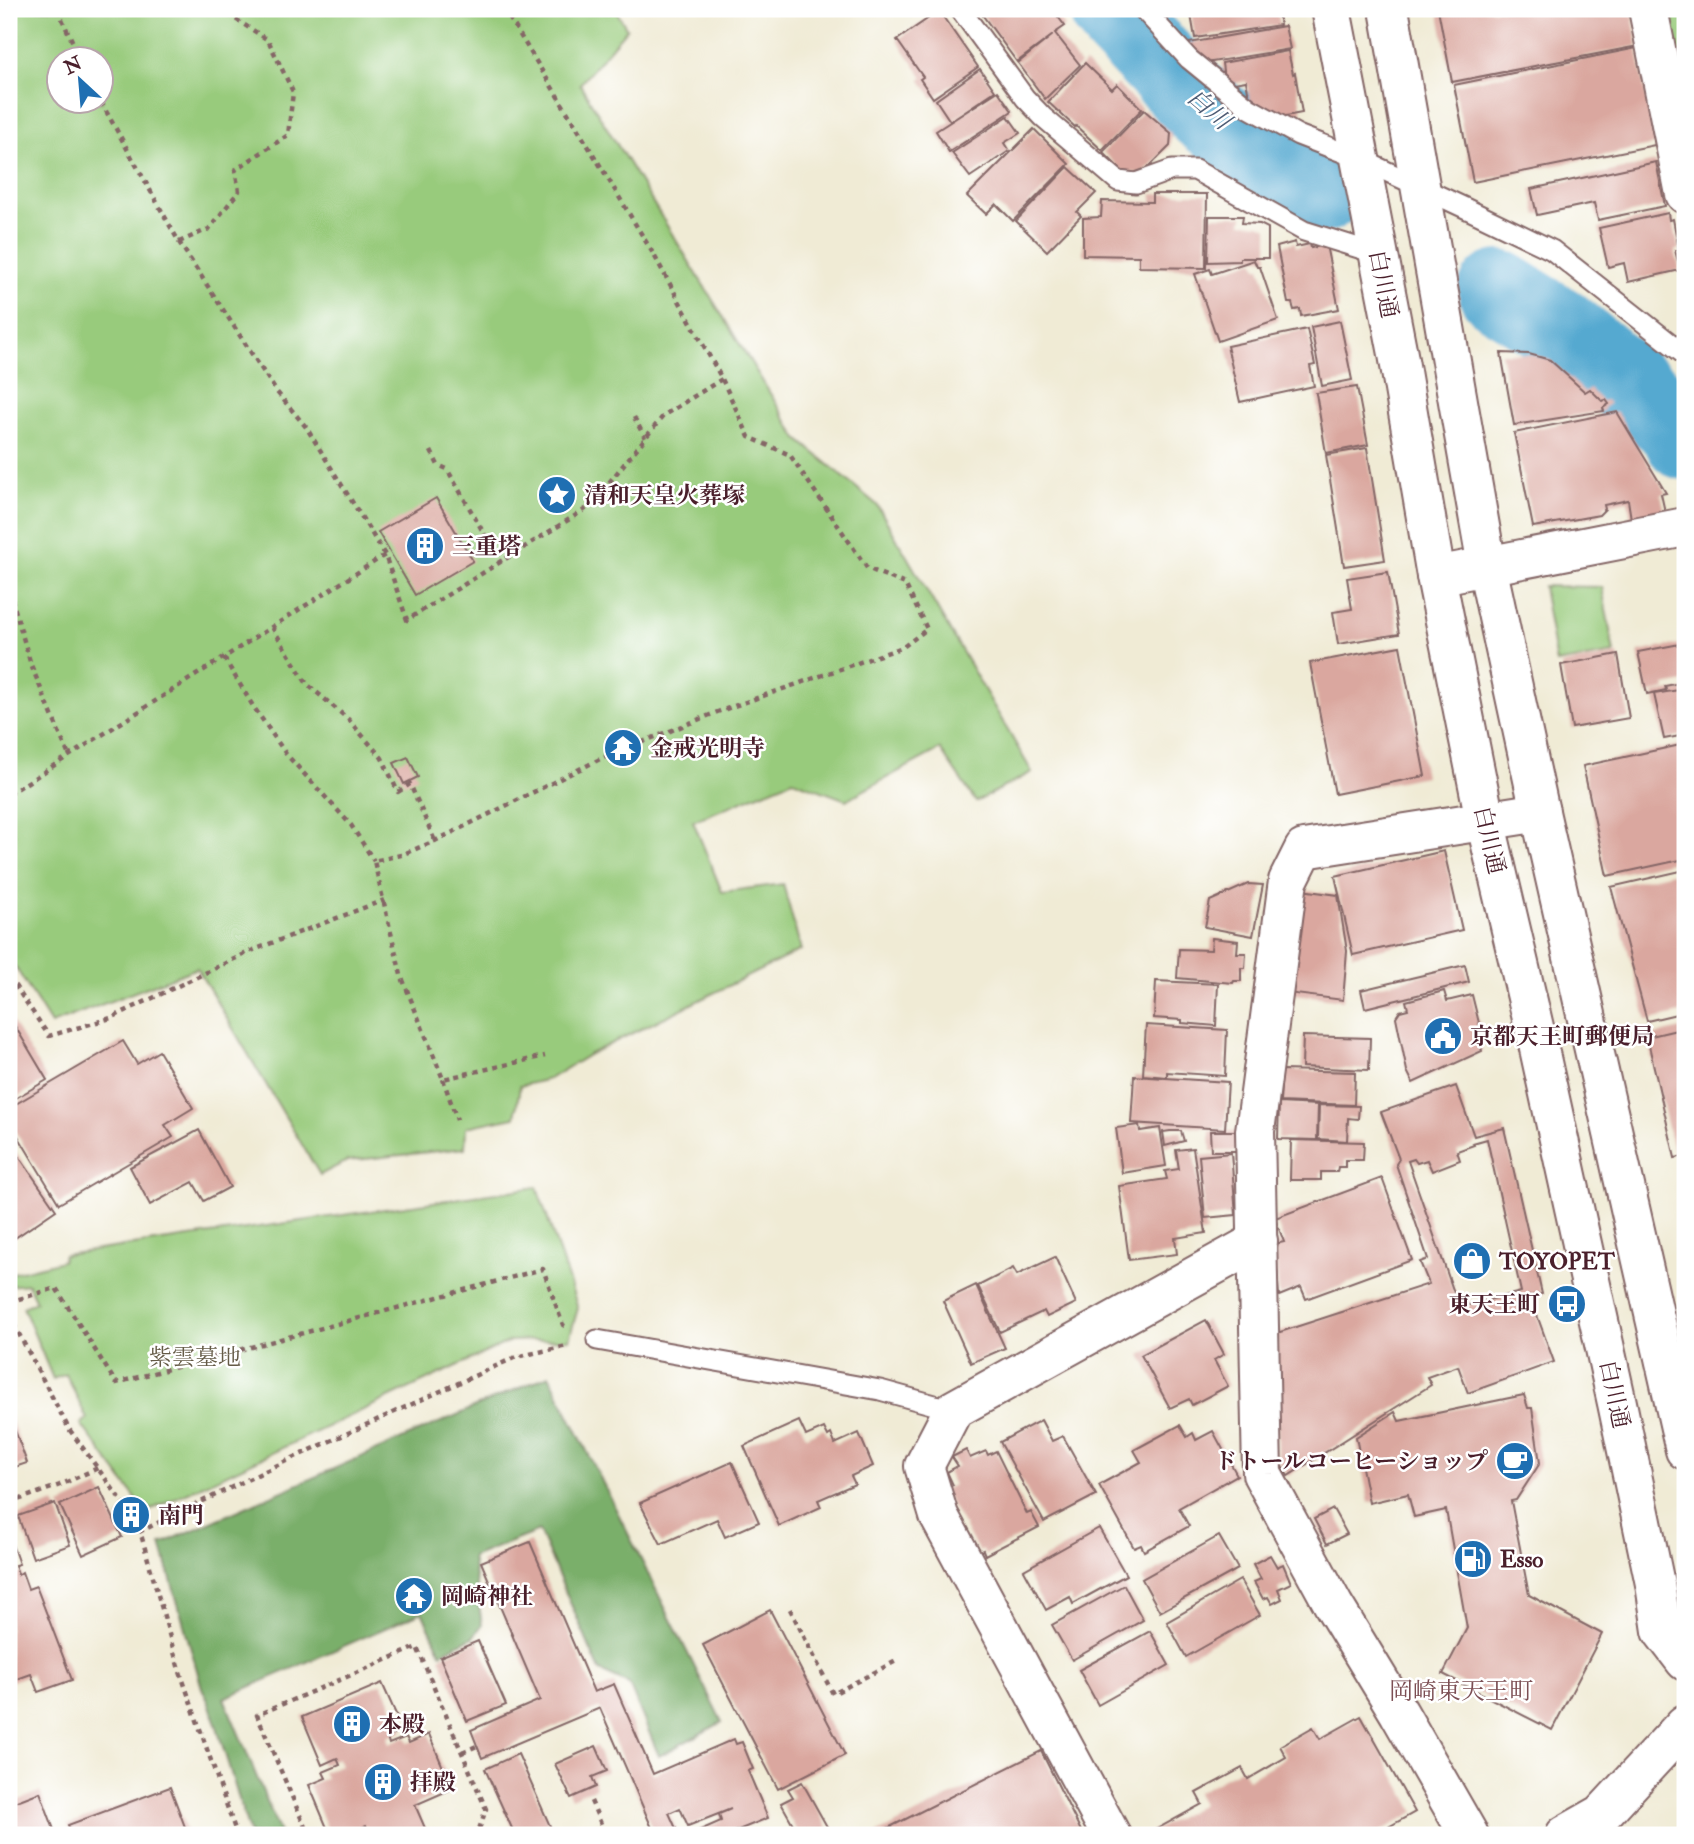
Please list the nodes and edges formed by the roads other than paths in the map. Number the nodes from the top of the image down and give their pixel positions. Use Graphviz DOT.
graph roads {
  1 [pos="960,9"];
  2 [pos="1143,9"];
  3 [pos="1331,9"];
  4 [pos="1389,9"];
  5 [pos="1648,9"];
  6 [pos="1678,123"];
  7 [pos="1360,159"];
  8 [pos="1421,187"];
  9 [pos="1685,194"];
  10 [pos="1378,254"];
  11 [pos="1685,355"];
  12 [pos="1684,527"];
  13 [pos="1487,566"];
  14 [pos="1436,576"];
  15 [pos="1540,812"];
  16 [pos="1485,820"];
  17 [pos="1258,1241"];
  18 [pos="597,1340"];
  19 [pos="954,1410"];
  20 [pos="1685,1450"];
  21 [pos="1685,1661"];
  22 [pos="1685,1724"];
  23 [pos="1111,1835"];
  24 [pos="1469,1835"];
  25 [pos="1565,1835"];
  1 -- 10 [label="lane"];
  2 -- 7 [label="lane"];
  3 -- 7 [label="main road, 白川通"];
  4 -- 8 [label="main road"];
  5 -- 6 [label="main road"];
  6 -- 9 [label="main road"];
  7 -- 8 [label="lane"];
  7 -- 10 [label="main road, 白川通"];
  8 -- 11 [label="lane"];
  8 -- 13 [label="main road"];
  10 -- 14 [label="main road, 白川通"];
  12 -- 13 [label="main road"];
  13 -- 14 [label="main road"];
  13 -- 15 [label="main road"];
  14 -- 16 [label="main road, 白川通"];
  15 -- 16 [label="main road"];
  15 -- 20 [label="main road"];
  16 -- 17 [label="main road"];
  16 -- 21 [label="main road, 白川通"];
  17 -- 19 [label="main road"];
  17 -- 24 [label="main road"];
  18 -- 19 [label="lane"];
  19 -- 23 [label="main road"];
  22 -- 25 [label="main road"];
}
